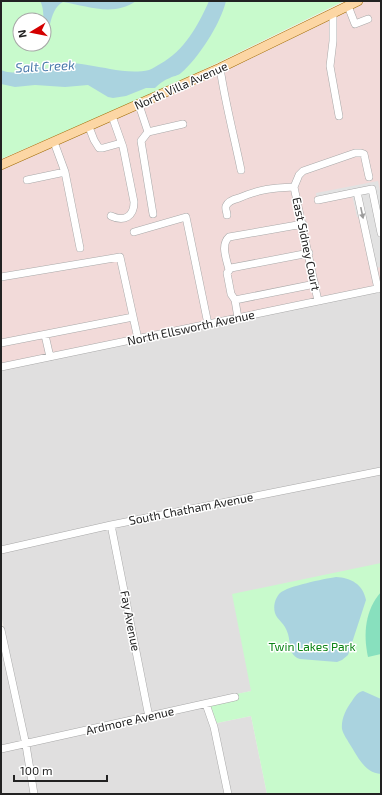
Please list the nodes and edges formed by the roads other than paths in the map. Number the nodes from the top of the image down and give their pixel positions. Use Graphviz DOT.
graph roads {
  1 [pos="358,1"];
  2 [pos="348,6"];
  3 [pos="333,14"];
  4 [pos="368,19"];
  5 [pos="220,68"];
  6 [pos="139,104"];
  7 [pos="112,116"];
  8 [pos="339,116"];
  9 [pos="182,124"];
  10 [pos="89,127"];
  11 [pos="148,132"];
  12 [pos="54,142"];
  13 [pos="121,143"];
  14 [pos="1,165"];
  15 [pos="241,170"];
  16 [pos="65,172"];
  17 [pos="369,177"];
  18 [pos="27,180"];
  19 [pos="294,187"];
  20 [pos="357,192"];
  21 [pos="318,200"];
  22 [pos="153,214"];
  23 [pos="227,215"];
  24 [pos="111,216"];
  25 [pos="303,224"];
  26 [pos="134,232"];
  27 [pos="381,233"];
  28 [pos="80,248"];
  29 [pos="308,253"];
  30 [pos="229,270"];
  31 [pos="1,277"];
  32 [pos="315,284"];
  33 [pos="379,288"];
  34 [pos="234,300"];
  35 [pos="318,301"];
  36 [pos="133,317"];
  37 [pos="238,318"];
  38 [pos="208,324"];
  39 [pos="45,335"];
  40 [pos="138,339"];
  41 [pos="1,343"];
  42 [pos="50,357"];
  43 [pos="1,367"];
  44 [pos="381,471"];
  45 [pos="111,526"];
  46 [pos="1,550"];
  47 [pos="1,630"];
  48 [pos="2,642"];
  49 [pos="235,697"];
  50 [pos="206,704"];
  51 [pos="150,717"];
  52 [pos="26,745"];
  53 [pos="1,749"];
  54 [pos="34,794"];
  55 [pos="228,794"];
  1 -- 2 [label="main road, North Villa Avenue"];
  2 -- 3 [label="main road, North Villa Avenue"];
  2 -- 4 [label="street"];
  3 -- 5 [label="main road, North Villa Avenue"];
  3 -- 8 [label="street"];
  5 -- 6 [label="main road, North Villa Avenue"];
  5 -- 15 [label="street"];
  6 -- 7 [label="main road, North Villa Avenue"];
  6 -- 11 [label="street"];
  7 -- 10 [label="main road, North Villa Avenue"];
  7 -- 13 [label="street"];
  9 -- 11 [label="street"];
  10 -- 12 [label="main road, North Villa Avenue"];
  10 -- 13 [label="street"];
  11 -- 22 [label="street"];
  12 -- 14 [label="main road, North Villa Avenue"];
  12 -- 16 [label="street"];
  13 -- 24 [label="street"];
  16 -- 18 [label="street"];
  16 -- 28 [label="street"];
  17 -- 19 [label="street"];
  19 -- 23 [label="street"];
  19 -- 25 [label="street, East Sidney Court"];
  20 -- 21 [label="street"];
  20 -- 27 [label="street"];
  20 -- 33 [label="street, one-way"];
  25 -- 29 [label="street, East Sidney Court"];
  25 -- 30 [label="street"];
  26 -- 38 [label="street"];
  29 -- 30 [label="street"];
  29 -- 32 [label="street, East Sidney Court"];
  30 -- 34 [label="street"];
  31 -- 36 [label="street"];
  32 -- 34 [label="street"];
  32 -- 35 [label="street, East Sidney Court"];
  33 -- 35 [label="street, North Ellsworth Avenue"];
  34 -- 37 [label="street"];
  35 -- 37 [label="street, North Ellsworth Avenue"];
  36 -- 39 [label="street"];
  36 -- 40 [label="street"];
  37 -- 38 [label="street, North Ellsworth Avenue"];
  38 -- 40 [label="street, North Ellsworth Avenue"];
  39 -- 41 [label="street"];
  39 -- 42 [label="street"];
  40 -- 42 [label="street, North Ellsworth Avenue"];
  42 -- 43 [label="street, North Ellsworth Avenue"];
  44 -- 45 [label="street, South Chatham Avenue"];
  45 -- 46 [label="street, South Chatham Avenue"];
  45 -- 51 [label="street, Fay Avenue"];
  47 -- 48 [label="street"];
  48 -- 52 [label="street"];
  49 -- 50 [label="street, Ardmore Avenue"];
  50 -- 51 [label="street, Ardmore Avenue"];
  50 -- 55 [label="street"];
  51 -- 52 [label="street, Ardmore Avenue"];
  52 -- 53 [label="street, Ardmore Avenue"];
  52 -- 54 [label="street"];
}
